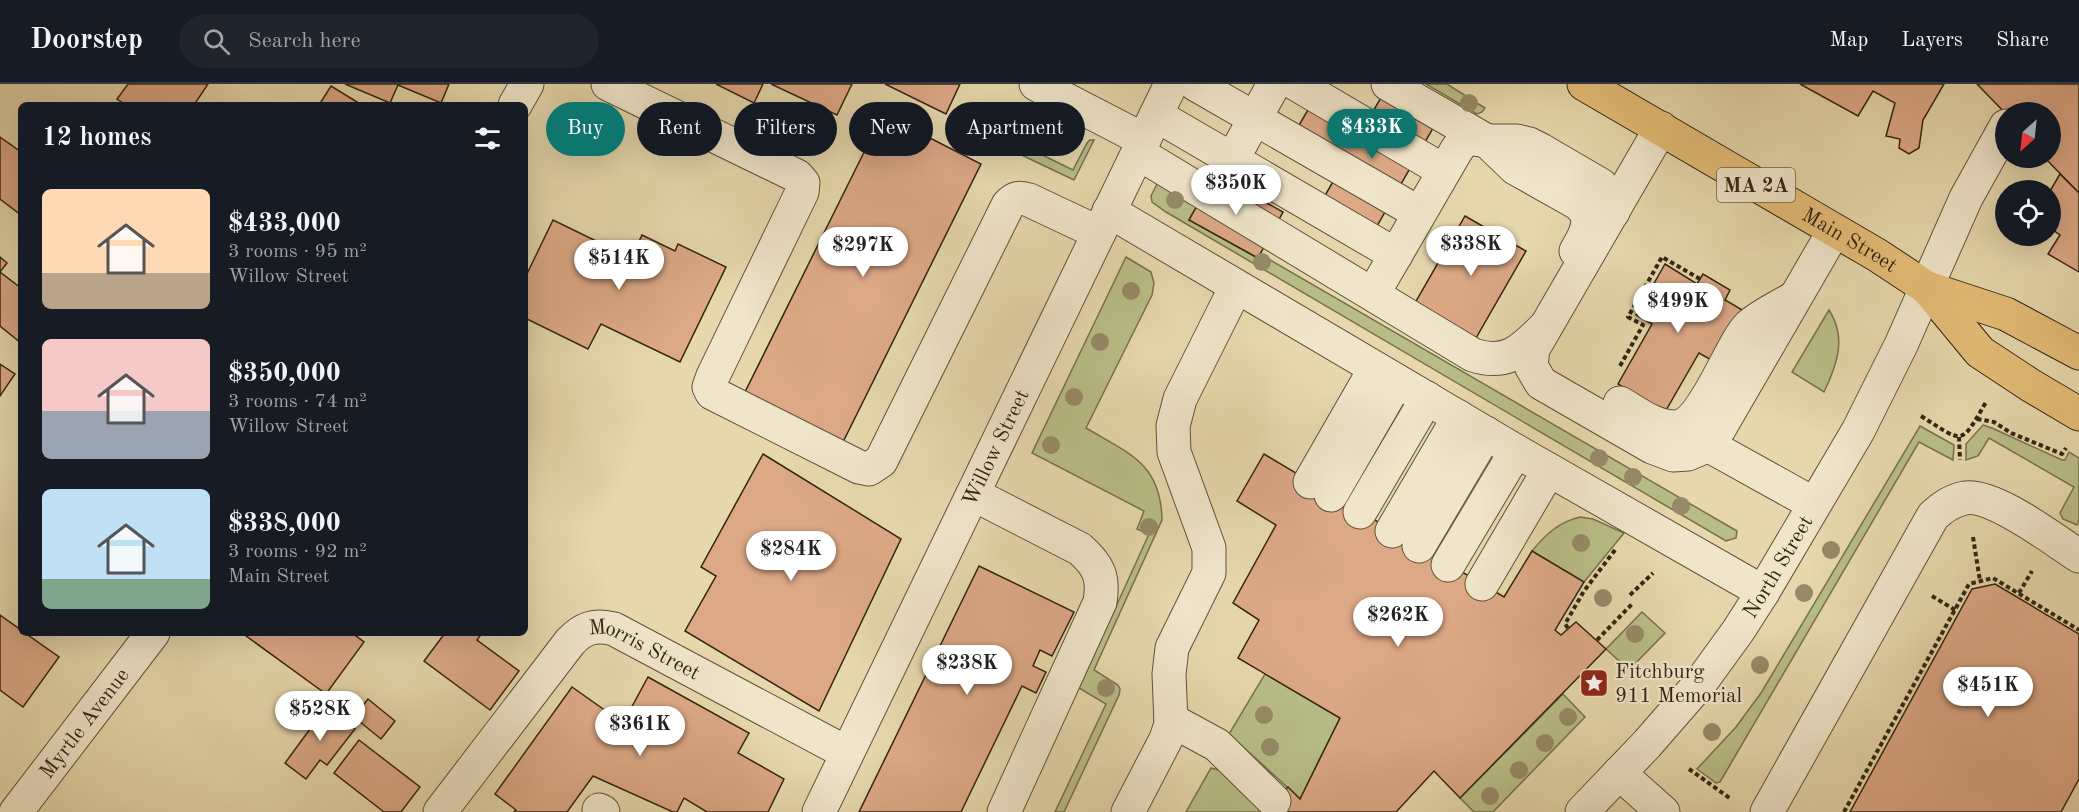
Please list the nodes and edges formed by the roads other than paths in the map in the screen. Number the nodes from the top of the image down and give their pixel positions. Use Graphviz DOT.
graph roads {
  1 [pos="527,84"];
  2 [pos="608,84"];
  3 [pos="1036,84"];
  4 [pos="1171,84"];
  5 [pos="1195,84"];
  6 [pos="1274,84"];
  7 [pos="1296,84"];
  8 [pos="1388,84"];
  9 [pos="1584,84"];
  10 [pos="517,102"];
  11 [pos="1255,118"];
  12 [pos="1661,128"];
  13 [pos="1146,136"];
  14 [pos="1487,141"];
  15 [pos="1995,146"];
  16 [pos="1232,160"];
  17 [pos="1444,171"];
  18 [pos="1612,212"];
  19 [pos="1419,213"];
  20 [pos="1104,222"];
  21 [pos="1834,231"];
  22 [pos="1396,255"];
  23 [pos="1236,287"];
  24 [pos="1927,288"];
  25 [pos="1373,294"];
  26 [pos="1794,298"];
  27 [pos="1548,323"];
  28 [pos="2079,353"];
  29 [pos="1503,358"];
  30 [pos="1386,375"];
  31 [pos="1427,398"];
  32 [pos="1472,425"];
  33 [pos="2074,428"];
  34 [pos="1706,444"];
  35 [pos="1516,451"];
  36 [pos="1549,470"];
  37 [pos="1320,489"];
  38 [pos="973,494"];
  39 [pos="1814,504"];
  40 [pos="1360,512"];
  41 [pos="1405,539"];
  42 [pos="2079,556"];
  43 [pos="1449,565"];
  44 [pos="1482,584"];
  45 [pos="1763,592"];
  46 [pos="151,636"];
  47 [pos="1171,720"];
  48 [pos="847,753"];
  49 [pos="1619,773"];
  50 [pos="1274,801"];
  51 [pos="16,812"];
  52 [pos="440,812"];
  53 [pos="819,812"];
  54 [pos="1004,812"];
  55 [pos="1128,812"];
  56 [pos="1582,812"];
  57 [pos="1663,812"];
  58 [pos="1767,812"];
  1 -- 10 [label="street"];
  2 -- 20 [label="street"];
  3 -- 13 [label="street"];
  4 -- 13 [label="street, Willow Street"];
  5 -- 11 [label="street"];
  6 -- 11 [label="street"];
  7 -- 17 [label="street"];
  8 -- 14 [label="street"];
  9 -- 12 [label="main road, Main Street / MA 2A"];
  11 -- 16 [label="street"];
  11 -- 19 [label="street"];
  12 -- 18 [label="street"];
  12 -- 21 [label="main road, Main Street / MA 2A"];
  13 -- 16 [label="street"];
  13 -- 20 [label="street, Willow Street"];
  13 -- 25 [label="street"];
  14 -- 17 [label="street"];
  14 -- 18 [label="street"];
  14 -- 29 [label="street"];
  15 -- 24 [label="street, North Street"];
  16 -- 22 [label="street"];
  17 -- 19 [label="street"];
  18 -- 27 [label="street"];
  19 -- 22 [label="street"];
  20 -- 23 [label="street"];
  20 -- 38 [label="street, Willow Street"];
  21 -- 24 [label="main road, Main Street / MA 2A"];
  21 -- 26 [label="street"];
  22 -- 25 [label="street"];
  23 -- 30 [label="street"];
  23 -- 47 [label="street"];
  24 -- 28 [label="main road, Main Street / MA 2A"];
  24 -- 33 [label="main road, Main Street / MA 2A"];
  24 -- 39 [label="street, North Street"];
  25 -- 29 [label="street"];
  26 -- 27 [label="street"];
  26 -- 34 [label="street"];
  27 -- 29 [label="street"];
  27 -- 34 [label="street"];
  30 -- 31 [label="street"];
  30 -- 37 [label="street"];
  31 -- 32 [label="street"];
  31 -- 40 [label="street"];
  32 -- 35 [label="street"];
  32 -- 41 [label="street"];
  34 -- 39 [label="street"];
  35 -- 36 [label="street"];
  35 -- 43 [label="street"];
  36 -- 44 [label="street"];
  36 -- 45 [label="street"];
  38 -- 48 [label="street, Willow Street"];
  38 -- 54 [label="street"];
  39 -- 45 [label="street, North Street"];
  42 -- 58 [label="street"];
  45 -- 49 [label="street, North Street"];
  46 -- 51 [label="street, Myrtle Avenue"];
  47 -- 50 [label="street"];
  47 -- 55 [label="street"];
  48 -- 52 [label="street, Morris Street"];
  48 -- 53 [label="street, Willow Street"];
  49 -- 56 [label="street, North Street"];
  49 -- 57 [label="street"];
}
